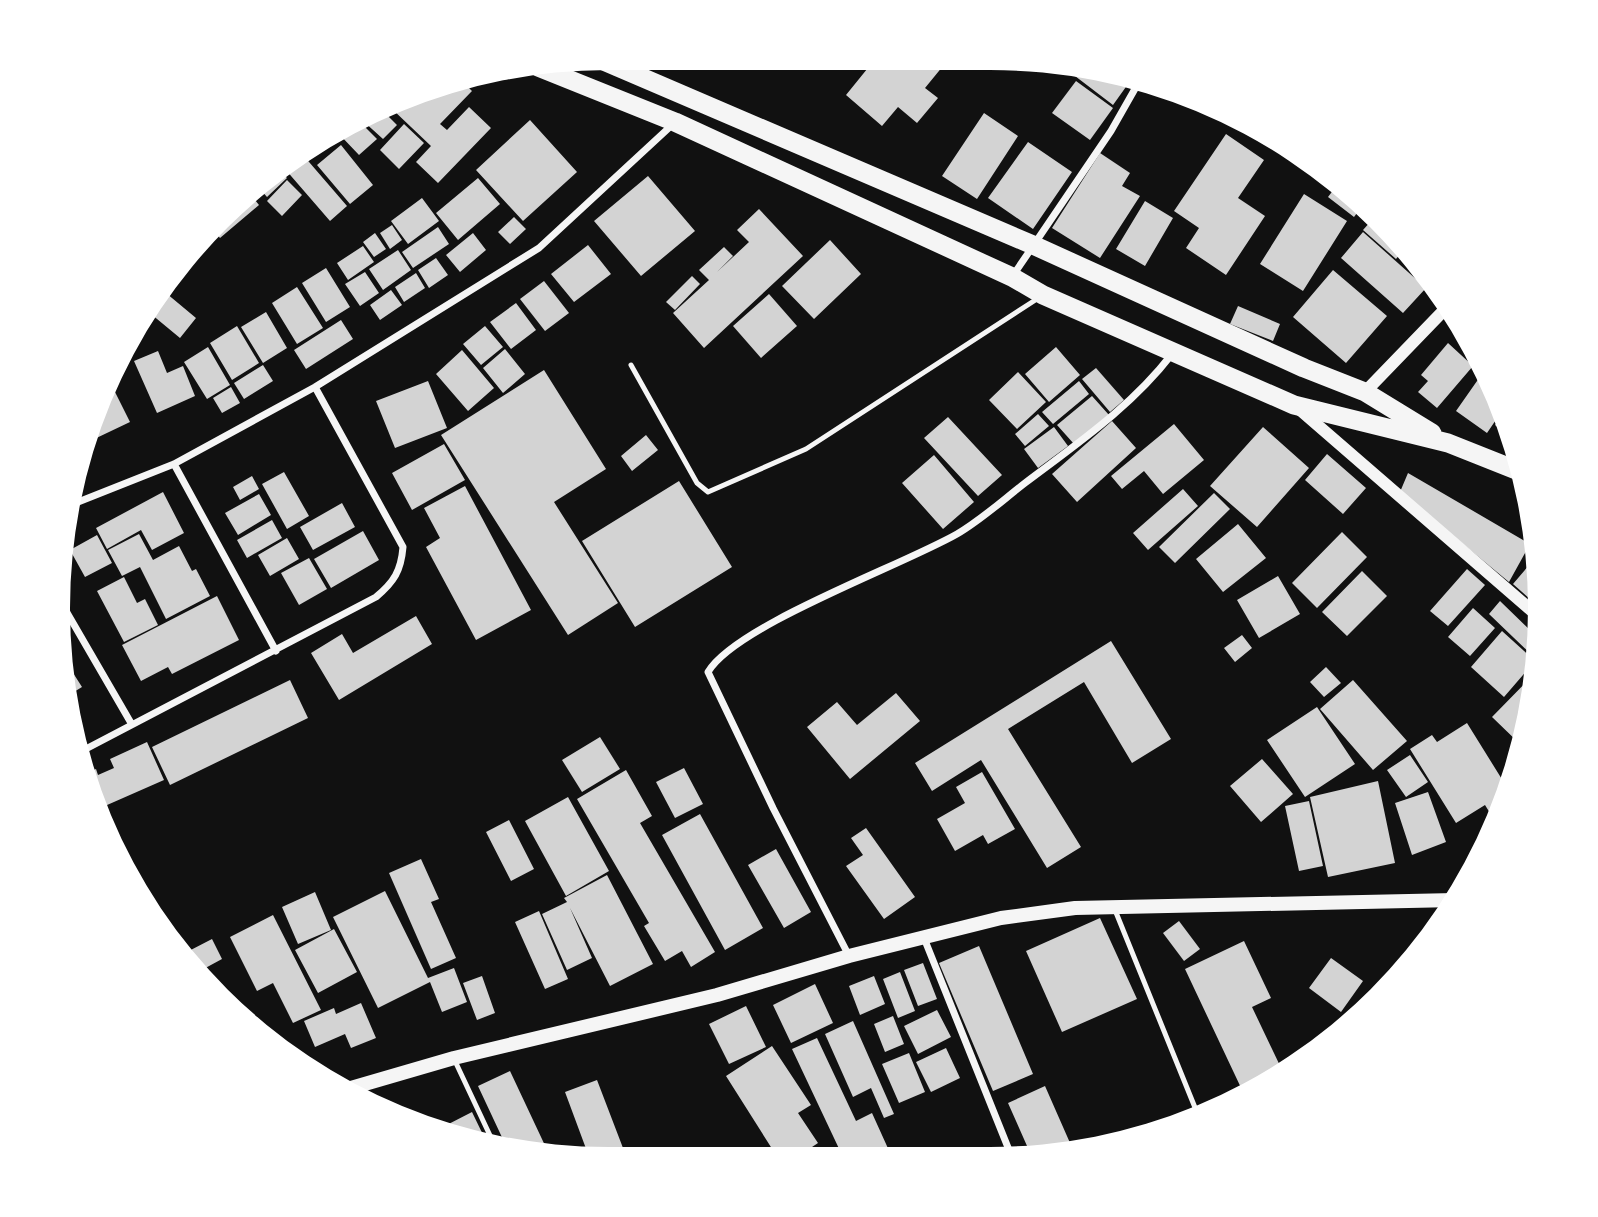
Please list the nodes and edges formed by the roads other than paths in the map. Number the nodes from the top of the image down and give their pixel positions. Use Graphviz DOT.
graph roads {
  1 [pos="625,70"];
  2 [pos="554,73"];
  3 [pos="1134,90"];
  4 [pos="676,122"];
  5 [pos="1032,245"];
  6 [pos="1012,277"];
  7 [pos="1043,295"];
  8 [pos="1440,314"];
  9 [pos="1173,354"];
  10 [pos="631,365"];
  11 [pos="315,387"];
  12 [pos="1365,392"];
  13 [pos="1294,405"];
  14 [pos="1448,443"];
  15 [pos="174,464"];
  16 [pos="1509,467"];
  17 [pos="80,501"];
  18 [pos="1528,607"];
  19 [pos="70,618"];
  20 [pos="276,651"];
  21 [pos="131,723"];
  22 [pos="88,748"];
  23 [pos="1441,901"];
  24 [pos="1114,906"];
  25 [pos="924,938"];
  26 [pos="849,956"];
  27 [pos="454,1058"];
  28 [pos="359,1086"];
  29 [pos="1195,1107"];
  30 [pos="489,1134"];
  31 [pos="1008,1146"];
  1 -- 5 [label="highway"];
  2 -- 4 [label="highway"];
  3 -- 5 [label="street"];
  4 -- 6 [label="highway"];
  4 -- 11 [label="street"];
  5 -- 6 [label="street"];
  5 -- 12 [label="highway"];
  6 -- 7 [label="highway"];
  7 -- 9 [label="highway"];
  7 -- 10 [label="lane"];
  8 -- 12 [label="street"];
  9 -- 13 [label="highway"];
  9 -- 26 [label="street"];
  11 -- 15 [label="street"];
  11 -- 20 [label="street"];
  12 -- 14 [label="highway"];
  13 -- 14 [label="highway"];
  13 -- 18 [label="street"];
  14 -- 16 [label="highway"];
  15 -- 17 [label="street"];
  15 -- 20 [label="street"];
  19 -- 21 [label="street"];
  20 -- 21 [label="street"];
  21 -- 22 [label="street"];
  23 -- 24 [label="main road"];
  24 -- 25 [label="main road"];
  24 -- 29 [label="lane"];
  25 -- 26 [label="main road"];
  25 -- 31 [label="street"];
  26 -- 27 [label="main road"];
  27 -- 28 [label="main road"];
  27 -- 30 [label="lane"];
}
